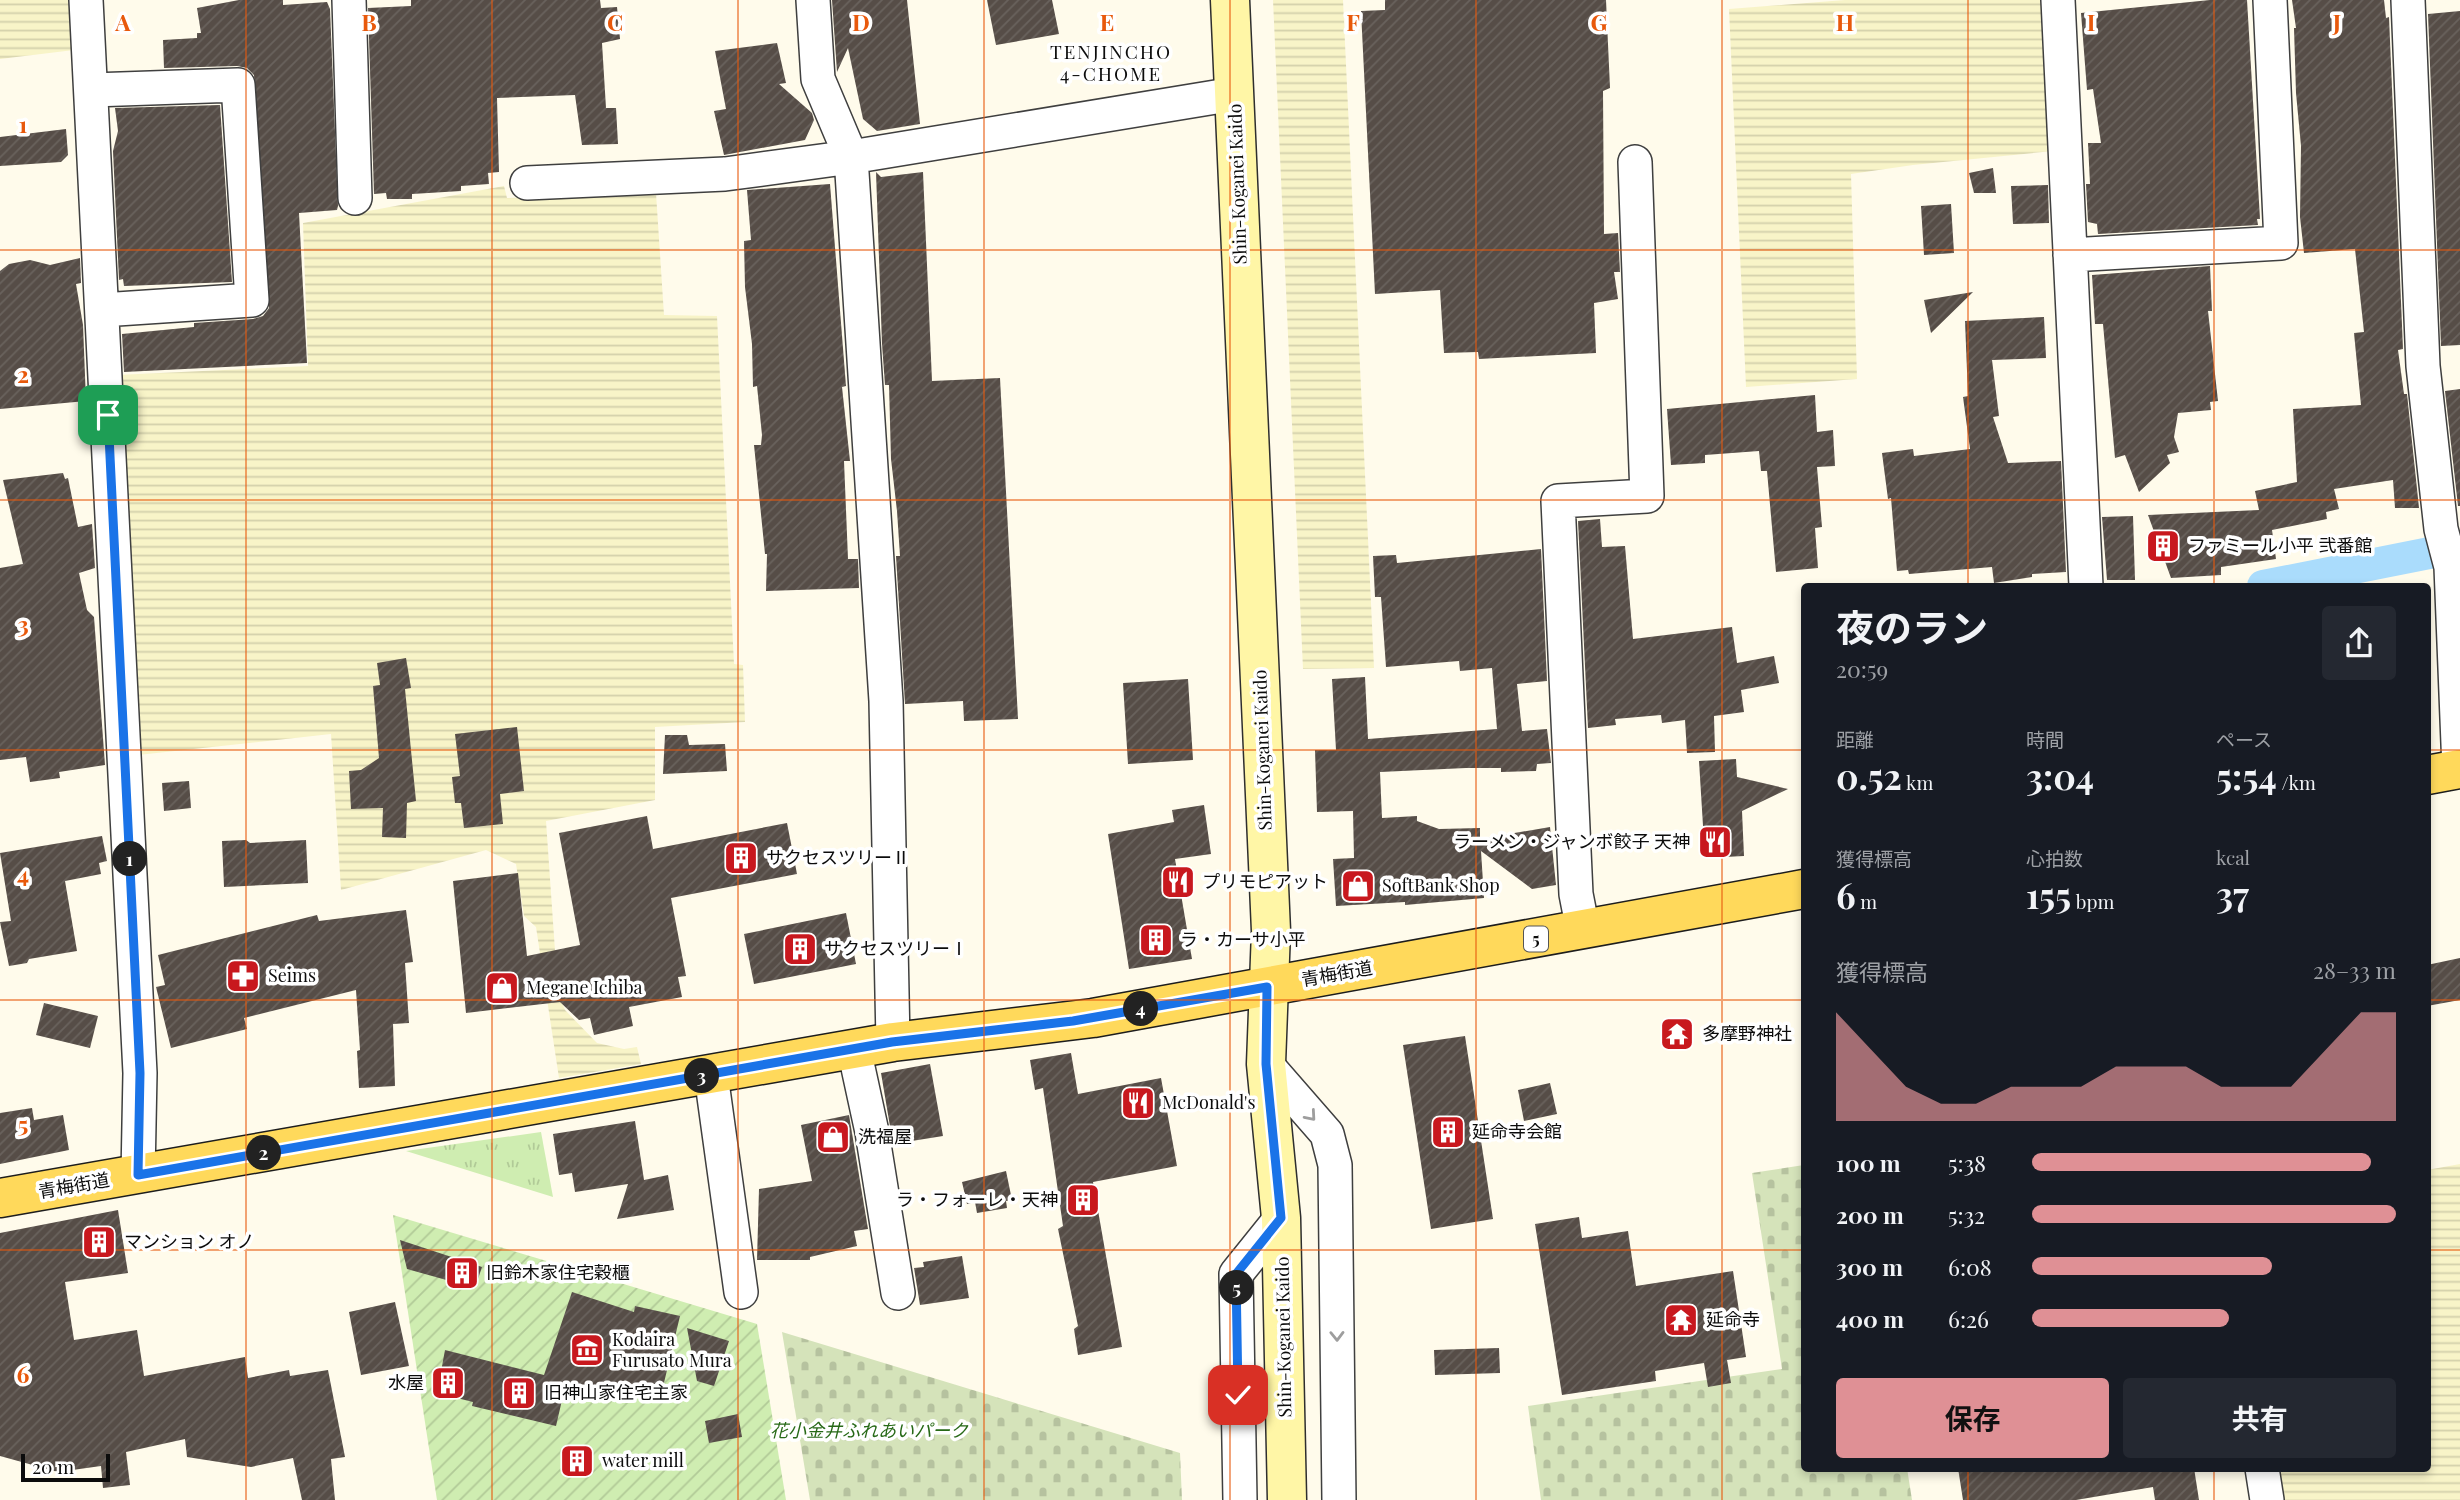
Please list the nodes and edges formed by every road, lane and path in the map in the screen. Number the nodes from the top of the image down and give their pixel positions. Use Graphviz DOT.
graph roads {
  1 [pos="86,0"];
  2 [pos="349,0"];
  3 [pos="813,0"];
  4 [pos="1230,0"];
  5 [pos="2058,0"];
  6 [pos="2270,0"];
  7 [pos="2408,0"];
  8 [pos="92,90"];
  9 [pos="1234,94"];
  10 [pos="851,157"];
  11 [pos="1635,162"];
  12 [pos="527,183"];
  13 [pos="355,198"];
  14 [pos="2070,255"];
  15 [pos="102,310"];
  16 [pos="2086,583"];
  17 [pos="2449,771"];
  18 [pos="1801,890"];
  19 [pos="1583,930"];
  20 [pos="1267,987"];
  21 [pos="892,1042"];
  22 [pos="854,1049"];
  23 [pos="1266,1064"];
  24 [pos="711,1075"];
  25 [pos="138,1175"];
  26 [pos="0,1199"];
  27 [pos="1281,1218"];
  28 [pos="741,1293"];
  29 [pos="898,1293"];
  30 [pos="2263,1472"];
  31 [pos="1240,1500"];
  32 [pos="1287,1500"];
  33 [pos="1339,1500"];
  34 [pos="2267,1500"];
  1 -- 8 [label="street"];
  2 -- 13 [label="street"];
  3 -- 10 [label="street"];
  4 -- 9 [label="main road, Shin-Koganei Kaido"];
  5 -- 14 [label="street"];
  6 -- 14 [label="street"];
  7 -- 17 [label="street"];
  8 -- 15 [label="street"];
  8 -- 15 [label="street"];
  9 -- 10 [label="street"];
  9 -- 20 [label="main road, Shin-Koganei Kaido"];
  10 -- 12 [label="street"];
  10 -- 21 [label="street"];
  11 -- 19 [label="street"];
  14 -- 16 [label="street"];
  15 -- 25 [label="street"];
  18 -- 19 [label="main road, 青梅街道 / 5"];
  19 -- 20 [label="main road, 青梅街道 / 5"];
  20 -- 21 [label="main road, 青梅街道 / 5"];
  20 -- 23 [label="main road, Shin-Koganei Kaido"];
  21 -- 22 [label="main road, 青梅街道 / 5"];
  22 -- 24 [label="main road, 青梅街道 / 5"];
  22 -- 29 [label="street"];
  23 -- 27 [label="main road, Shin-Koganei Kaido"];
  23 -- 33 [label="street, one-way"];
  24 -- 25 [label="main road, 青梅街道 / 5"];
  24 -- 28 [label="street"];
  25 -- 26 [label="main road, 青梅街道 / 5"];
  27 -- 31 [label="street"];
  27 -- 32 [label="main road, Shin-Koganei Kaido"];
  30 -- 34 [label="street"];
}
